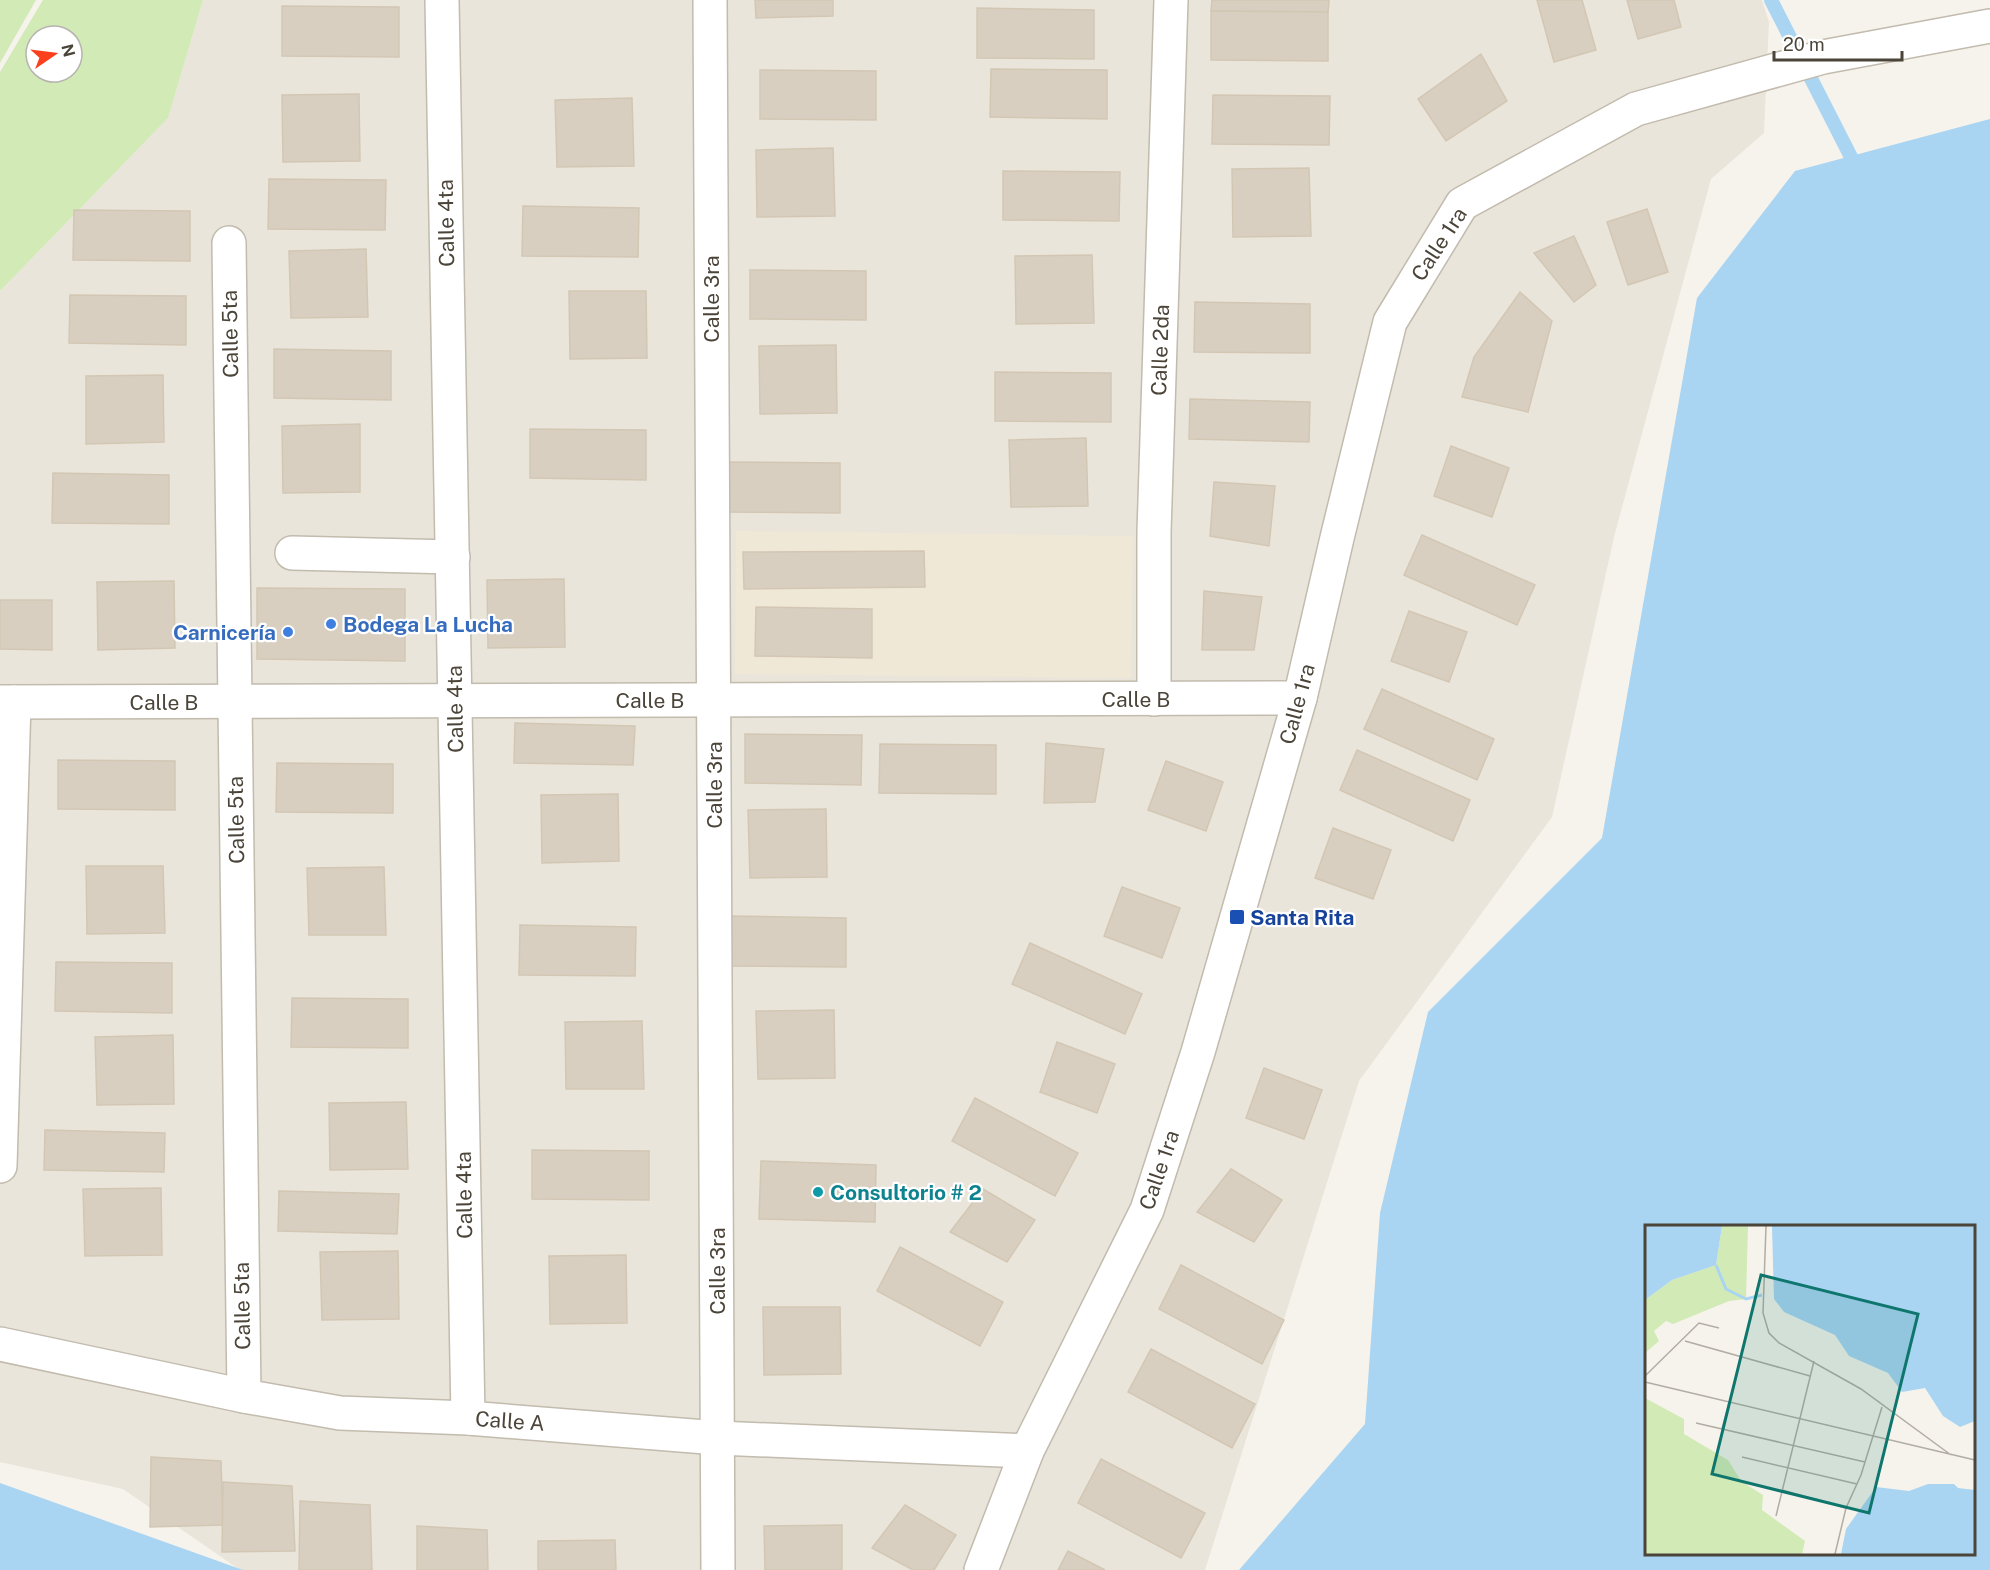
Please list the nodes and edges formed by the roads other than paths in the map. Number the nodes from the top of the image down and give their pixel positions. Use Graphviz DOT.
graph roads {
  1 [pos="442,0"];
  2 [pos="710,0"];
  3 [pos="1171,0"];
  4 [pos="1990,26"];
  5 [pos="229,243"];
  6 [pos="292,553"];
  7 [pos="453,556"];
  8 [pos="1300,698"];
  9 [pos="1154,699"];
  10 [pos="714,700"];
  11 [pos="235,701"];
  12 [pos="455,701"];
  13 [pos="7,702"];
  14 [pos="0,1166"];
  15 [pos="0,1344"];
  16 [pos="244,1396"];
  17 [pos="468,1418"];
  18 [pos="718,1438"];
  19 [pos="1027,1451"];
  20 [pos="718,1570"];
  21 [pos="981,1570"];
  1 -- 7 [label="street, Calle 4ta"];
  2 -- 10 [label="street, Calle 3ra"];
  3 -- 9 [label="street, Calle 2da"];
  4 -- 8 [label="street, Calle 1ra"];
  5 -- 11 [label="street, Calle 5ta"];
  6 -- 7 [label="street"];
  7 -- 12 [label="street, Calle 4ta"];
  8 -- 9 [label="street, Calle B"];
  8 -- 19 [label="street, Calle 1ra"];
  9 -- 10 [label="street, Calle B"];
  10 -- 12 [label="street, Calle B"];
  10 -- 18 [label="street, Calle 3ra"];
  11 -- 12 [label="street, Calle B"];
  11 -- 13 [label="street, Calle B"];
  11 -- 16 [label="street, Calle 5ta"];
  12 -- 17 [label="street, Calle 4ta"];
  13 -- 14 [label="street"];
  15 -- 16 [label="street, Calle A"];
  16 -- 17 [label="street, Calle A"];
  17 -- 18 [label="street, Calle A"];
  18 -- 19 [label="street, Calle A"];
  18 -- 20 [label="street, Calle 3ra"];
  19 -- 21 [label="street, Calle 1ra"];
}
